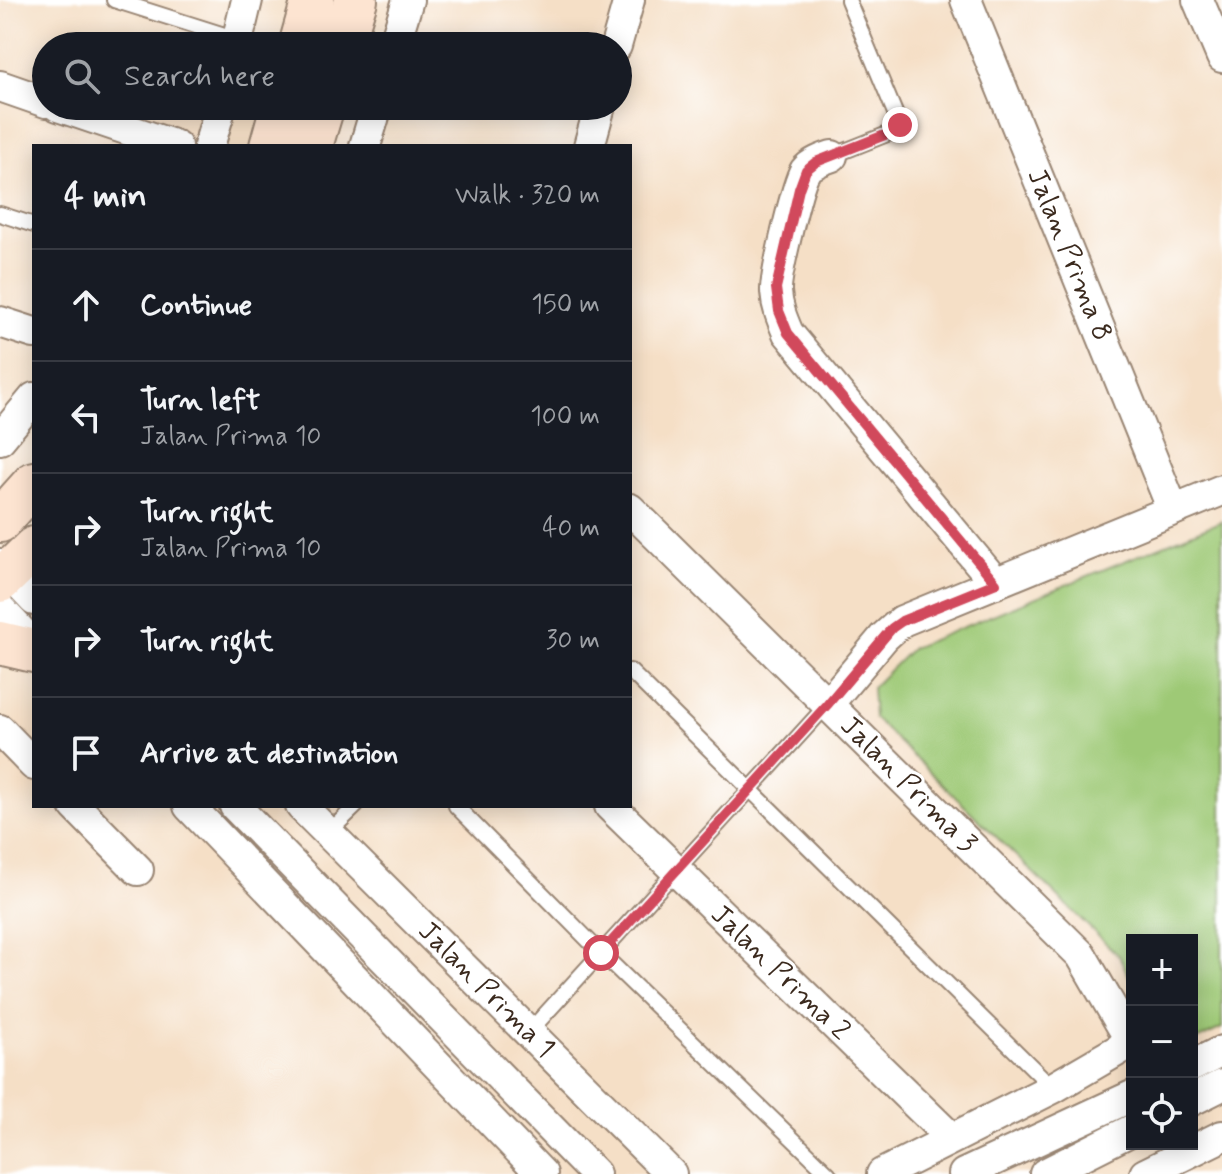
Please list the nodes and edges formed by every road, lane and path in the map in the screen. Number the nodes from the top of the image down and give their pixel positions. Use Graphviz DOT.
graph roads {
  1 [pos="114,0"];
  2 [pos="247,0"];
  3 [pos="313,0"];
  4 [pos="356,0"];
  5 [pos="408,0"];
  6 [pos="629,0"];
  7 [pos="848,0"];
  8 [pos="966,0"];
  9 [pos="1198,0"];
  10 [pos="207,32"];
  11 [pos="239,32"];
  12 [pos="304,32"];
  13 [pos="346,32"];
  14 [pos="398,32"];
  15 [pos="620,32"];
  16 [pos="1222,57"];
  17 [pos="0,86"];
  18 [pos="32,97"];
  19 [pos="99,120"];
  20 [pos="217,120"];
  21 [pos="278,120"];
  22 [pos="319,120"];
  23 [pos="373,120"];
  24 [pos="596,120"];
  25 [pos="170,144"];
  26 [pos="210,144"];
  27 [pos="272,144"];
  28 [pos="312,144"];
  29 [pos="366,144"];
  30 [pos="590,144"];
  31 [pos="832,156"];
  32 [pos="0,214"];
  33 [pos="32,224"];
  34 [pos="0,322"];
  35 [pos="32,332"];
  36 [pos="32,400"];
  37 [pos="0,439"];
  38 [pos="32,485"];
  39 [pos="1222,490"];
  40 [pos="1173,510"];
  41 [pos="633,519"];
  42 [pos="0,521"];
  43 [pos="13,579"];
  44 [pos="996,583"];
  45 [pos="32,639"];
  46 [pos="0,643"];
  47 [pos="32,651"];
  48 [pos="632,673"];
  49 [pos="827,705"];
  50 [pos="0,730"];
  51 [pos="32,763"];
  52 [pos="751,789"];
  53 [pos="77,808"];
  54 [pos="191,808"];
  55 [pos="237,808"];
  56 [pos="303,808"];
  57 [pos="354,808"];
  58 [pos="458,808"];
  59 [pos="612,808"];
  60 [pos="328,833"];
  61 [pos="138,870"];
  62 [pos="675,872"];
  63 [pos="601,953"];
  64 [pos="1126,1032"];
  65 [pos="528,1033"];
  66 [pos="1126,1045"];
  67 [pos="1222,1051"];
  68 [pos="1198,1063"];
  69 [pos="1222,1085"];
  70 [pos="1053,1088"];
  71 [pos="1198,1097"];
  72 [pos="1126,1099"];
  73 [pos="1126,1133"];
  74 [pos="1222,1136"];
  75 [pos="951,1138"];
  76 [pos="1182,1166"];
  77 [pos="542,1174"];
  78 [pos="595,1174"];
  79 [pos="671,1174"];
  80 [pos="829,1174"];
  81 [pos="882,1174"];
  82 [pos="964,1174"];
  83 [pos="1045,1174"];
  84 [pos="1145,1174"];
  1 -- 10 [label="lane"];
  2 -- 11 [label="street"];
  3 -- 12 [label="street"];
  4 -- 13 [label="street"];
  5 -- 14 [label="street"];
  6 -- 15 [label="street"];
  7 -- 31 [label="lane"];
  8 -- 40 [label="street, Jalan Prima 8"];
  9 -- 16 [label="street"];
  17 -- 18 [label="street"];
  19 -- 25 [label="street"];
  20 -- 26 [label="street"];
  21 -- 27 [label="street"];
  22 -- 28 [label="street"];
  23 -- 29 [label="street"];
  24 -- 30 [label="street"];
  31 -- 44 [label="street"];
  32 -- 33 [label="lane"];
  34 -- 35 [label="street"];
  36 -- 37 [label="street"];
  38 -- 42 [label="street"];
  39 -- 40 [label="street"];
  40 -- 44 [label="street"];
  41 -- 49 [label="street, Jalan Prima 3"];
  43 -- 45 [label="street"];
  44 -- 49 [label="street"];
  46 -- 47 [label="street"];
  48 -- 52 [label="lane"];
  49 -- 52 [label="lane"];
  49 -- 64 [label="street, Jalan Prima 3"];
  50 -- 51 [label="street"];
  52 -- 62 [label="lane"];
  52 -- 70 [label="lane"];
  53 -- 61 [label="street"];
  54 -- 77 [label="street"];
  55 -- 78 [label="street"];
  56 -- 60 [label="street, Jalan Prima 1"];
  57 -- 60 [label="lane"];
  58 -- 63 [label="lane"];
  59 -- 62 [label="street, Jalan Prima 2"];
  60 -- 65 [label="street, Jalan Prima 1"];
  62 -- 63 [label="lane"];
  62 -- 75 [label="street, Jalan Prima 2"];
  63 -- 65 [label="lane"];
  63 -- 80 [label="lane"];
  65 -- 79 [label="street, Jalan Prima 1"];
  66 -- 70 [label="street"];
  67 -- 68 [label="street"];
  69 -- 71 [label="street"];
  70 -- 75 [label="street"];
  72 -- 82 [label="street"];
  73 -- 83 [label="street"];
  74 -- 76 [label="street"];
  75 -- 81 [label="street"];
  76 -- 84 [label="street"];
}
